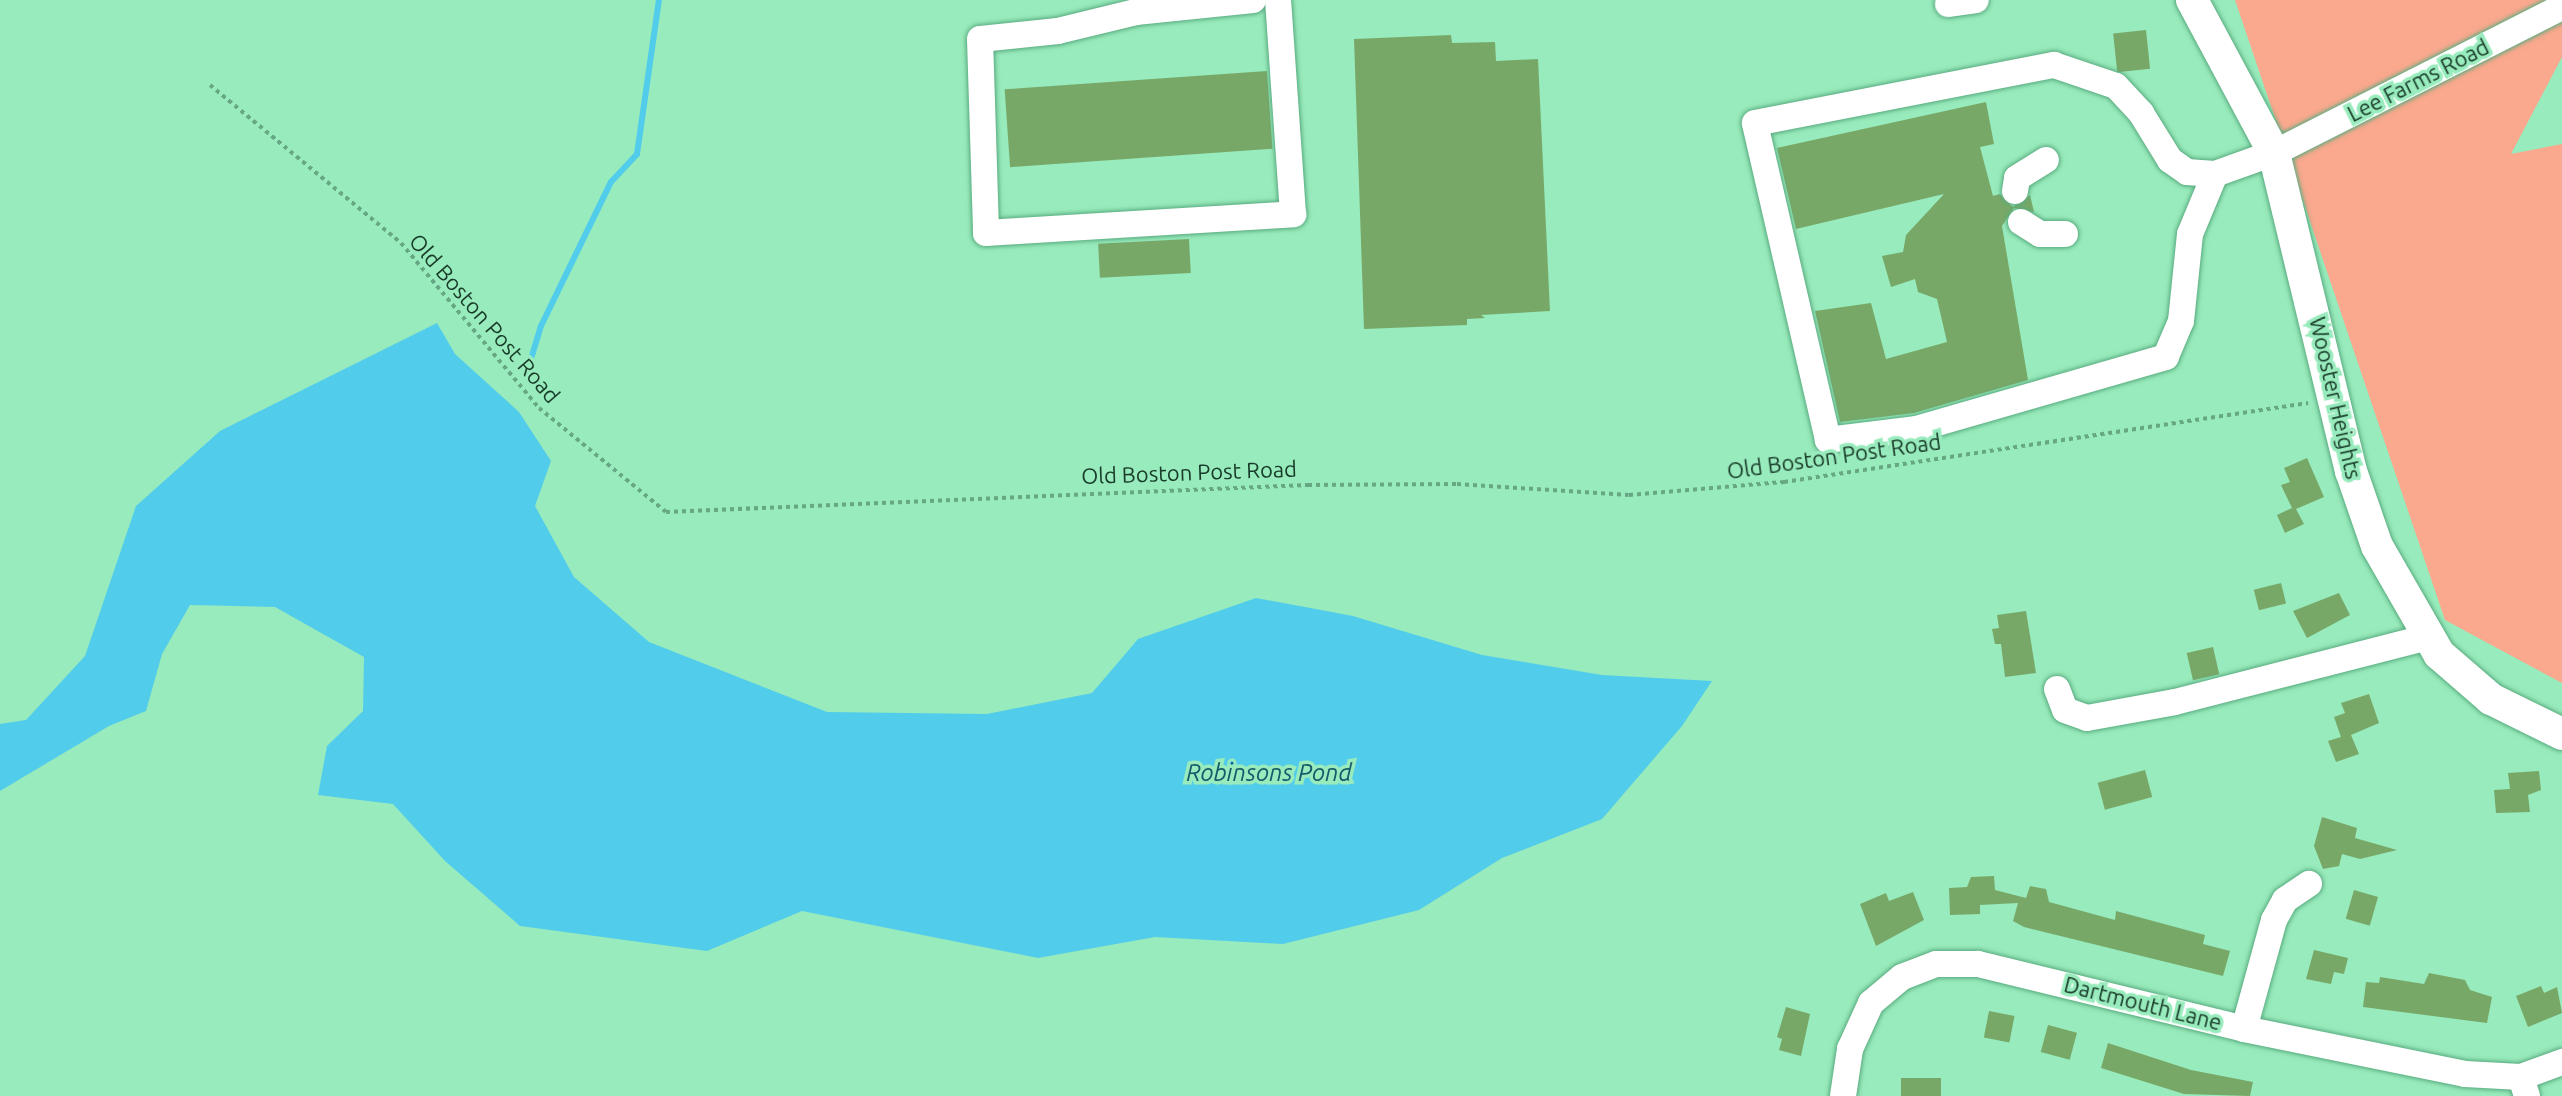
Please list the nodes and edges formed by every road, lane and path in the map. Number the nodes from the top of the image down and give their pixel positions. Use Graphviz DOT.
graph roads {
  1 [pos="1253,0"];
  2 [pos="1278,0"];
  3 [pos="1976,0"];
  4 [pos="2192,0"];
  5 [pos="1948,4"];
  6 [pos="2562,7"];
  7 [pos="210,85"];
  8 [pos="2274,153"];
  9 [pos="2046,160"];
  10 [pos="2215,174"];
  11 [pos="2015,191"];
  12 [pos="2021,222"];
  13 [pos="2065,234"];
  14 [pos="2334,400"];
  15 [pos="2428,637"];
  16 [pos="2057,689"];
  17 [pos="2562,734"];
  18 [pos="2309,884"];
  19 [pos="2244,1029"];
  20 [pos="2562,1062"];
  21 [pos="2524,1086"];
  22 [pos="1843,1096"];
  1 -- 2 [label="street"];
  3 -- 5 [label="street"];
  4 -- 8 [label="main road, Wooster Heights"];
  6 -- 8 [label="street, Lee Farms Road"];
  7 -- 14 [label="path, Old Boston Post Road"];
  8 -- 10 [label="street, Lee Farms Road"];
  8 -- 14 [label="main road, Wooster Heights"];
  9 -- 11 [label="street"];
  10 -- 10 [label="street"];
  12 -- 13 [label="street"];
  14 -- 15 [label="main road, Wooster Heights"];
  15 -- 16 [label="street"];
  15 -- 17 [label="main road, Wooster Heights"];
  18 -- 19 [label="street"];
  19 -- 21 [label="street, Dartmouth Lane"];
  19 -- 22 [label="street, Dartmouth Lane"];
  20 -- 21 [label="street"];
}
